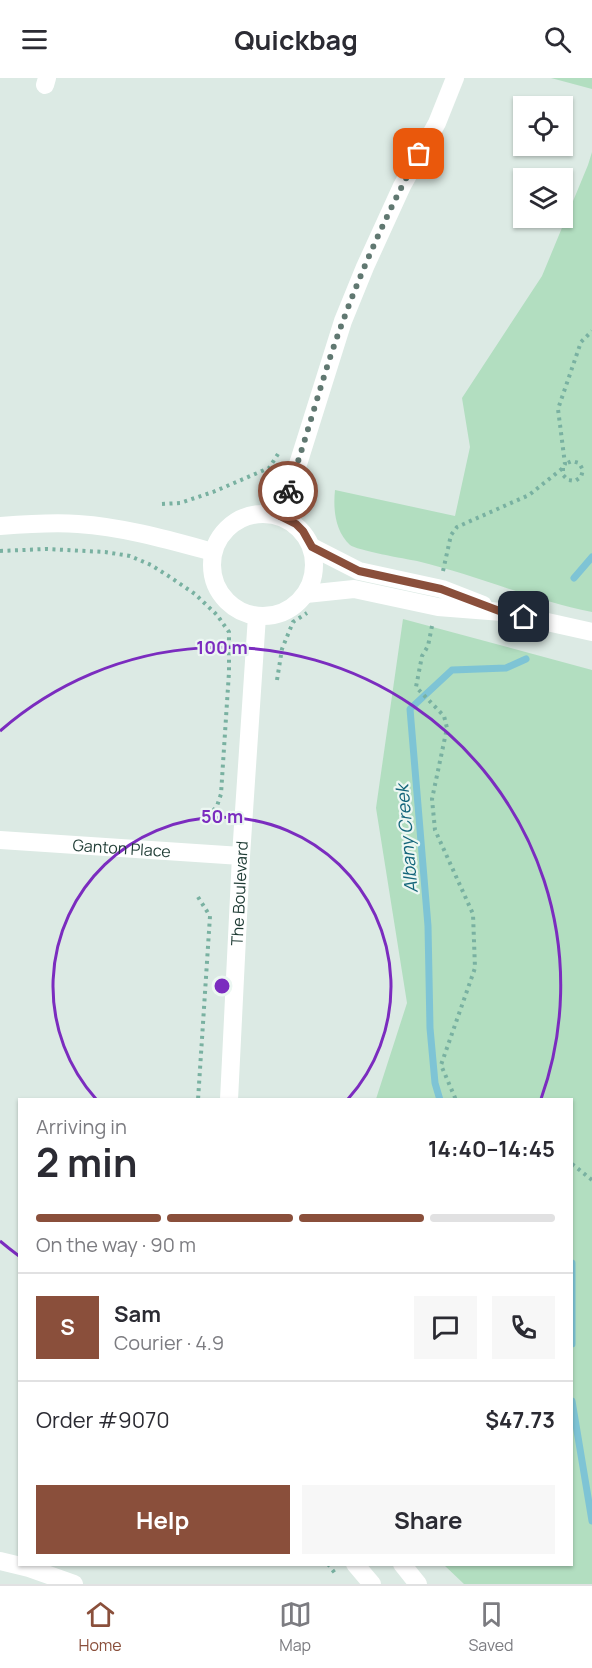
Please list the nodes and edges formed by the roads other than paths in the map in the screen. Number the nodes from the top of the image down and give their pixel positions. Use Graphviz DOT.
graph roads {
  1 [pos="455,78"];
  2 [pos="280,516"];
  3 [pos="0,526"];
  4 [pos="312,547"];
  5 [pos="213,552"];
  6 [pos="306,594"];
  7 [pos="502,612"];
  8 [pos="257,616"];
  9 [pos="592,632"];
  10 [pos="0,840"];
  11 [pos="241,856"];
  12 [pos="229,1098"];
  13 [pos="0,1562"];
  14 [pos="18,1566"];
  15 [pos="19,1566"];
  16 [pos="357,1566"];
  17 [pos="404,1566"];
  18 [pos="74,1584"];
  19 [pos="372,1584"];
  20 [pos="418,1584"];
  1 -- 2 [label="street"];
  2 -- 4 [label="street"];
  2 -- 5 [label="street"];
  3 -- 5 [label="street"];
  4 -- 6 [label="street"];
  4 -- 7 [label="street"];
  5 -- 8 [label="street"];
  6 -- 7 [label="street"];
  6 -- 8 [label="street"];
  7 -- 9 [label="street"];
  8 -- 11 [label="street, The Boulevard"];
  10 -- 11 [label="street, Ganton Place"];
  11 -- 12 [label="street, The Boulevard"];
  13 -- 14 [label="street"];
  15 -- 18 [label="street"];
  16 -- 19 [label="street"];
  17 -- 20 [label="street"];
}
